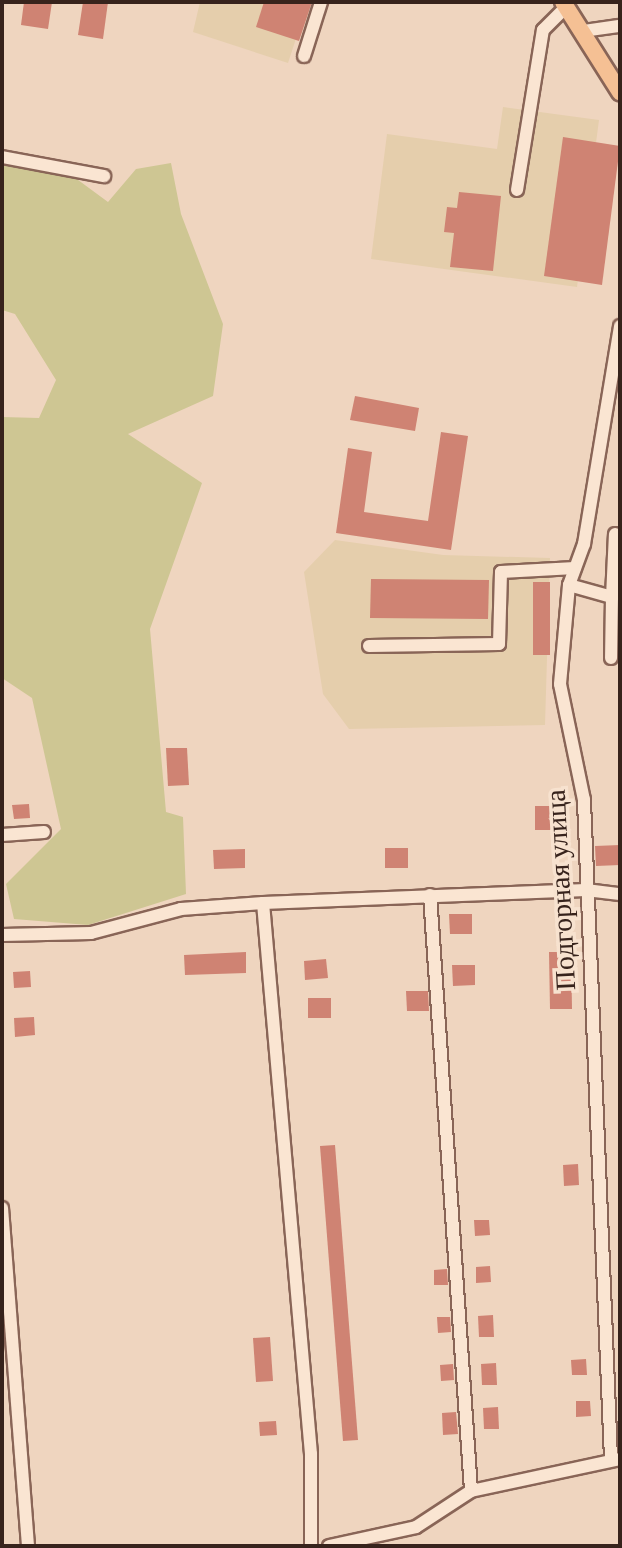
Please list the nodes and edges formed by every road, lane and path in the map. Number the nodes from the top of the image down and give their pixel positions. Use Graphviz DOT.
graph roads {
  1 [pos="321,2"];
  2 [pos="564,4"];
  3 [pos="620,26"];
  4 [pos="583,31"];
  5 [pos="304,56"];
  6 [pos="620,92"];
  7 [pos="2,157"];
  8 [pos="104,176"];
  9 [pos="517,190"];
  10 [pos="620,326"];
  11 [pos="615,534"];
  12 [pos="575,568"];
  13 [pos="569,585"];
  14 [pos="612,597"];
  15 [pos="369,646"];
  16 [pos="611,658"];
  17 [pos="44,832"];
  18 [pos="2,835"];
  19 [pos="586,890"];
  20 [pos="620,894"];
  21 [pos="430,895"];
  22 [pos="263,903"];
  23 [pos="2,935"];
  24 [pos="2,1208"];
  25 [pos="615,1459"];
  26 [pos="471,1491"];
  27 [pos="28,1546"];
  28 [pos="311,1546"];
  29 [pos="329,1546"];
  1 -- 5 [label="street"];
  2 -- 4 [label="main road"];
  2 -- 9 [label="street"];
  3 -- 4 [label="street"];
  4 -- 6 [label="main road"];
  7 -- 8 [label="street"];
  10 -- 12 [label="street, Подгорная улица"];
  11 -- 14 [label="street"];
  12 -- 13 [label="street, Подгорная улица"];
  12 -- 15 [label="street"];
  13 -- 14 [label="street"];
  13 -- 19 [label="street, Подгорная улица"];
  14 -- 16 [label="street"];
  17 -- 18 [label="street"];
  19 -- 20 [label="street"];
  19 -- 21 [label="street"];
  19 -- 25 [label="street, Подгорная улица"];
  21 -- 22 [label="street"];
  21 -- 26 [label="street"];
  22 -- 23 [label="street"];
  22 -- 28 [label="street"];
  24 -- 27 [label="street"];
  25 -- 26 [label="street"];
  26 -- 29 [label="street"];
}
